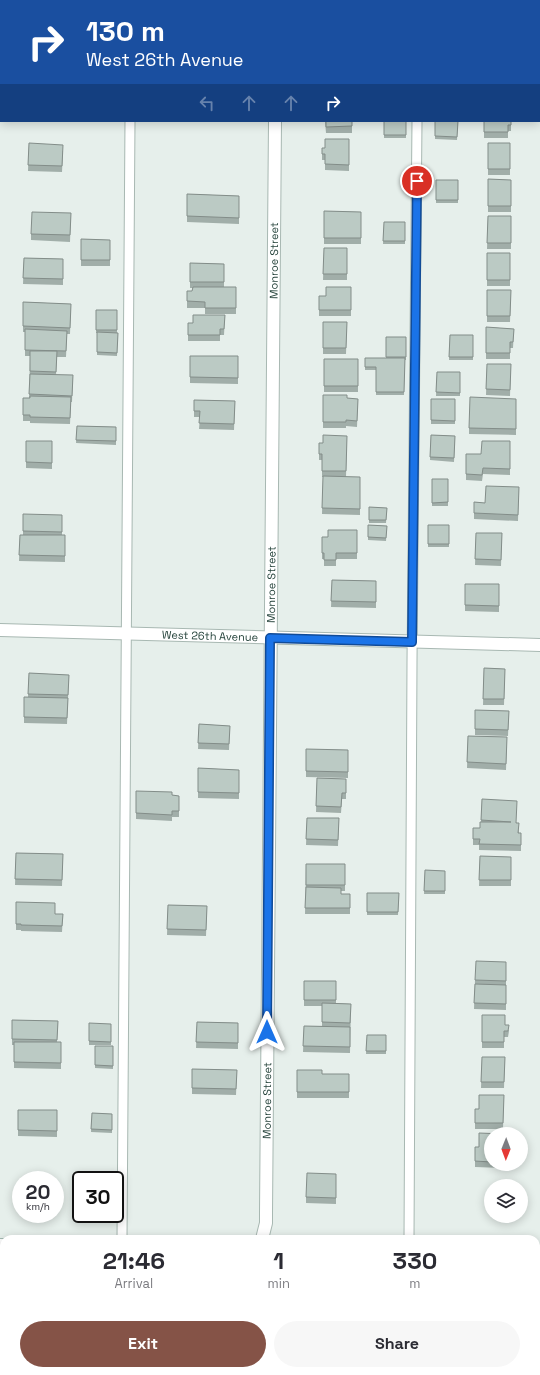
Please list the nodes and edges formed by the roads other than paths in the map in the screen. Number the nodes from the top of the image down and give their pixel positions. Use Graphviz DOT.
graph roads {
  1 [pos="130,122"];
  2 [pos="275,122"];
  3 [pos="417,122"];
  4 [pos="0,630"];
  5 [pos="127,633"];
  6 [pos="270,638"];
  7 [pos="412,642"];
  8 [pos="540,645"];
  9 [pos="122,1235"];
  10 [pos="263,1235"];
  11 [pos="408,1235"];
  1 -- 5 [label="lane"];
  2 -- 6 [label="street, Monroe Street"];
  3 -- 7 [label="lane"];
  4 -- 5 [label="street, West 26th Avenue"];
  5 -- 6 [label="street, West 26th Avenue"];
  5 -- 9 [label="lane"];
  6 -- 7 [label="street, West 26th Avenue"];
  6 -- 10 [label="street, Monroe Street"];
  7 -- 8 [label="street, West 26th Avenue"];
  7 -- 11 [label="lane"];
}
